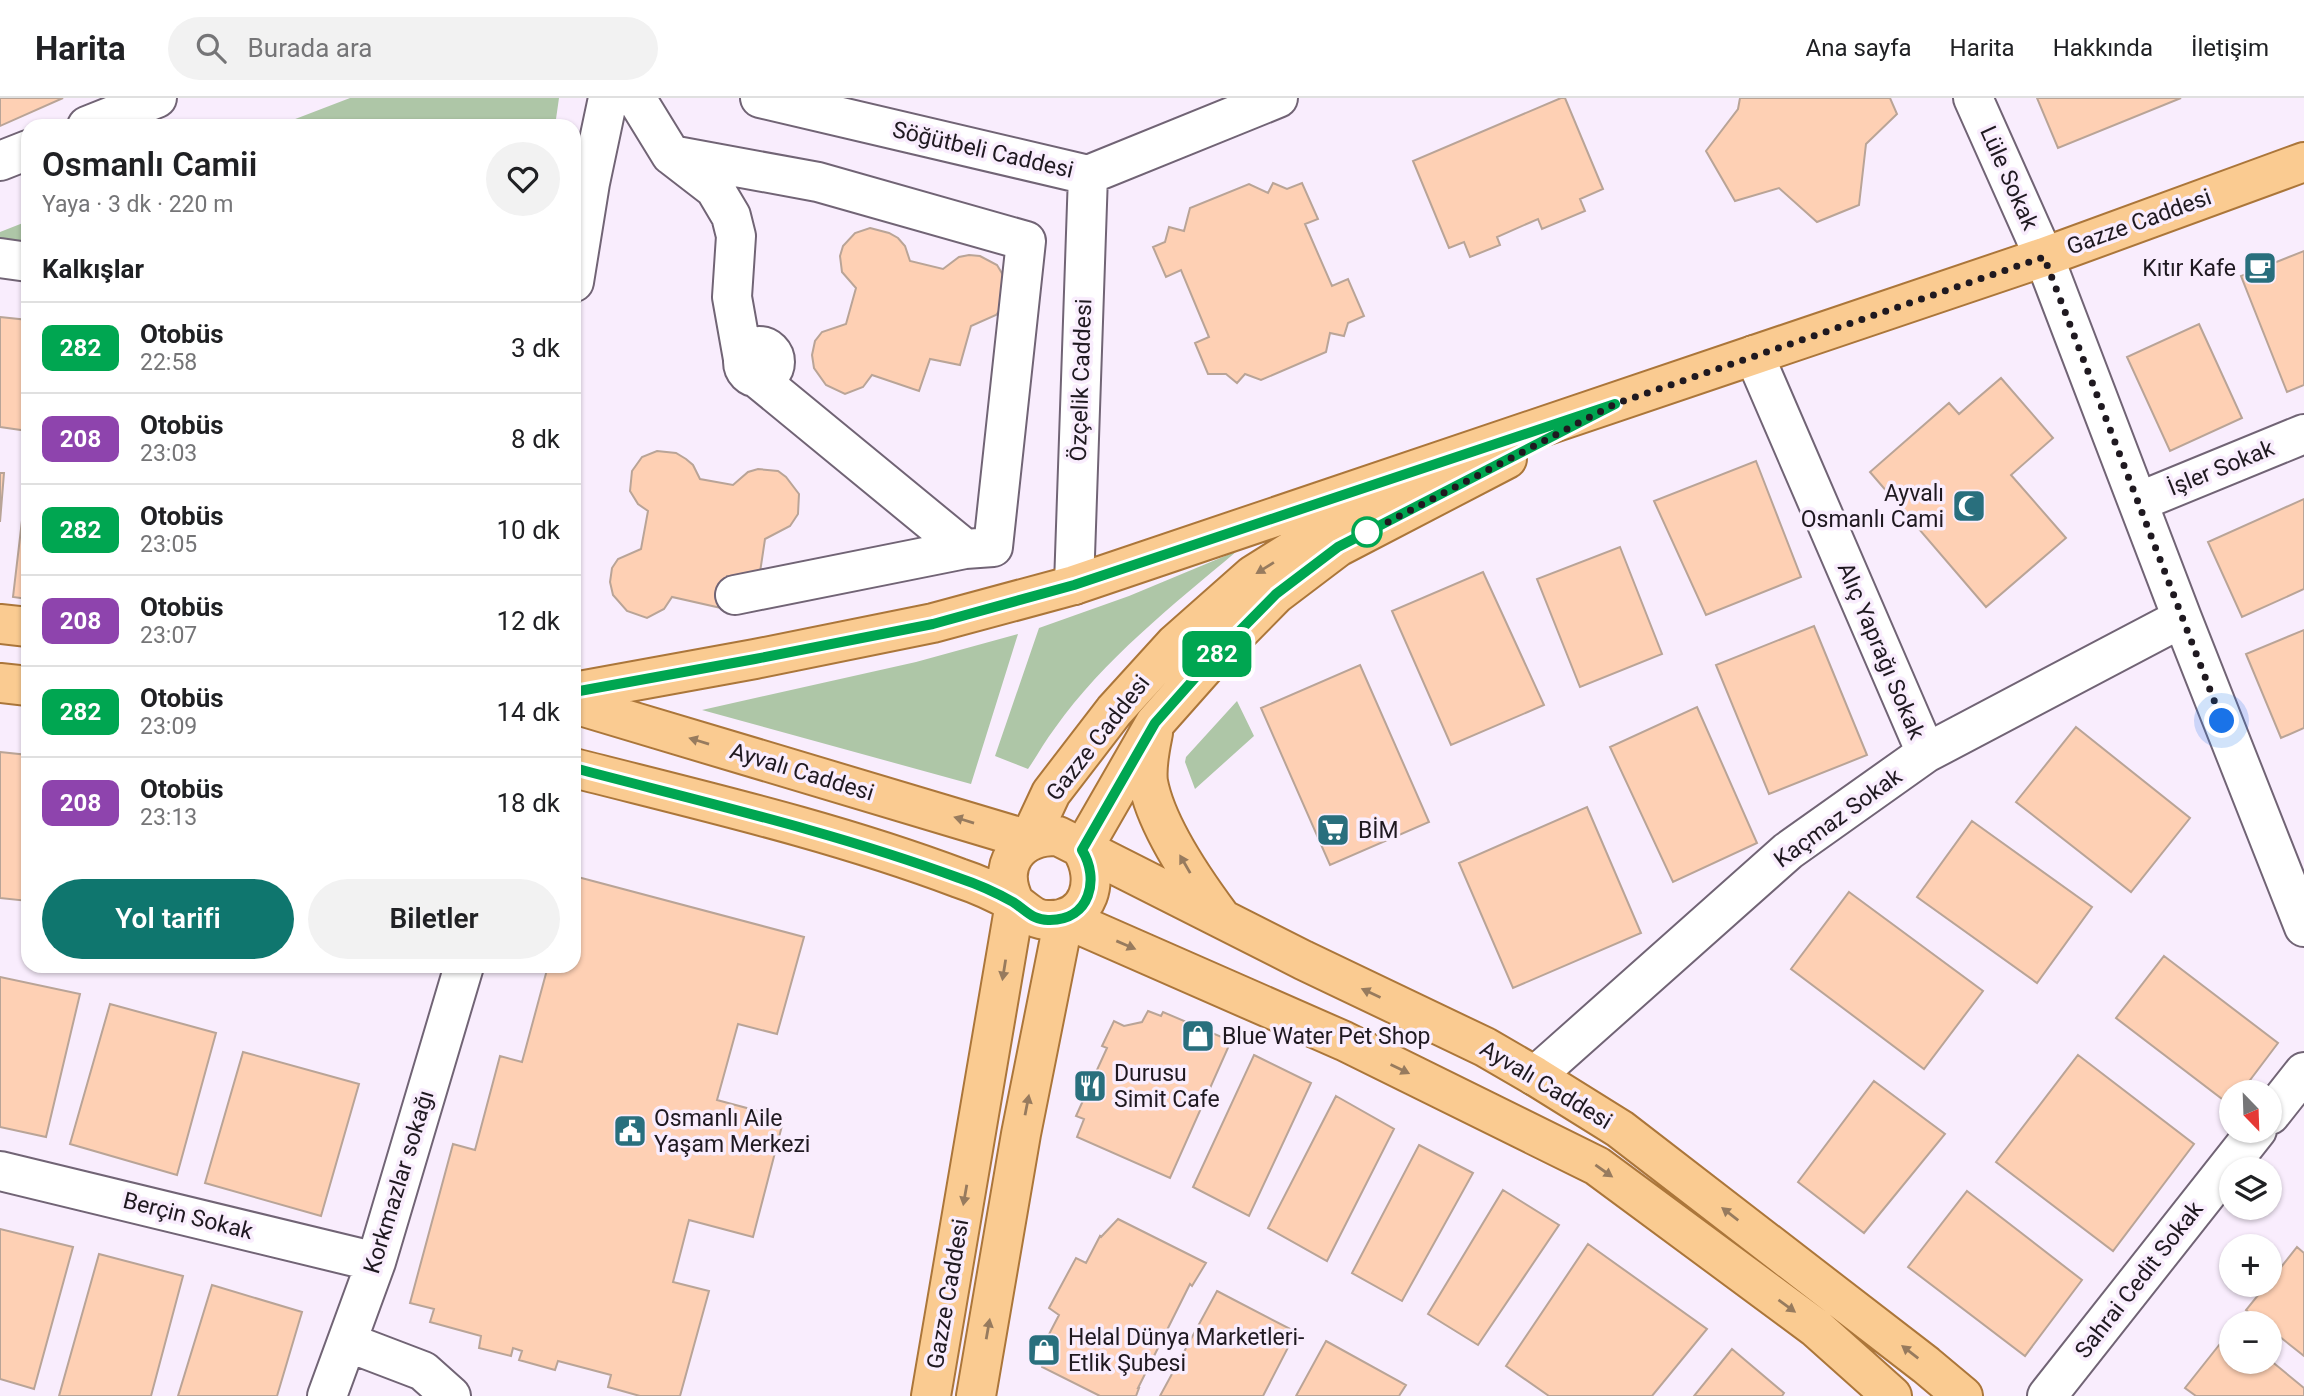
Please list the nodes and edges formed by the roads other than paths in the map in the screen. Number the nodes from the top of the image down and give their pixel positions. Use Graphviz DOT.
graph roads {
  1 [pos="157,98"];
  2 [pos="608,98"];
  3 [pos="636,98"];
  4 [pos="760,98"];
  5 [pos="1278,98"];
  6 [pos="1973,98"];
  7 [pos="104,119"];
  8 [pos="21,153"];
  9 [pos="671,155"];
  10 [pos="0,161"];
  11 [pos="2304,162"];
  12 [pos="1088,175"];
  13 [pos="581,239"];
  14 [pos="2044,257"];
  15 [pos="0,258"];
  16 [pos="21,261"];
  17 [pos="1754,355"];
  18 [pos="1615,404"];
  19 [pos="2304,434"];
  20 [pos="2138,502"];
  21 [pos="965,549"];
  22 [pos="1074,585"];
  23 [pos="735,595"];
  24 [pos="2182,618"];
  25 [pos="0,624"];
  26 [pos="21,626"];
  27 [pos="0,683"];
  28 [pos="21,685"];
  29 [pos="581,691"];
  30 [pos="581,706"];
  31 [pos="1155,723"];
  32 [pos="1926,753"];
  33 [pos="581,770"];
  34 [pos="1029,840"];
  35 [pos="1082,850"];
  36 [pos="1015,903"];
  37 [pos="1064,918"];
  38 [pos="1223,920"];
  39 [pos="2304,928"];
  40 [pos="462,973"];
  41 [pos="2304,1072"];
  42 [pos="1535,1076"];
  43 [pos="2282,1100"];
  44 [pos="2247,1143"];
  45 [pos="0,1171"];
  46 [pos="376,1262"];
  47 [pos="347,1342"];
  48 [pos="977,1395"];
  49 [pos="327,1396"];
  50 [pos="451,1396"];
  51 [pos="931,1396"];
  52 [pos="1892,1396"];
  53 [pos="1963,1396"];
  54 [pos="2047,1396"];
  1 -- 7 [label="street"];
  2 -- 13 [label="street"];
  3 -- 9 [label="street"];
  4 -- 12 [label="street, Söğütbeli Caddesi"];
  5 -- 12 [label="street, Söğütbeli Caddesi"];
  6 -- 14 [label="street, Lüle Sokak"];
  8 -- 10 [label="street"];
  9 -- 21 [label="street"];
  9 -- 21 [label="street"];
  11 -- 14 [label="main road, Gazze Caddesi"];
  12 -- 22 [label="street, Özçelik Caddesi"];
  14 -- 17 [label="main road, Gazze Caddesi"];
  14 -- 20 [label="street, Lüle Sokak"];
  15 -- 16 [label="street"];
  17 -- 18 [label="main road, Gazze Caddesi"];
  17 -- 32 [label="street, Alıç Yaprağı Sokak"];
  18 -- 22 [label="main road, Gazze Caddesi"];
  18 -- 31 [label="main road, Gazze Caddesi"];
  18 -- 34 [label="main road, Gazze Caddesi, one-way"];
  19 -- 20 [label="street, İşler Sokak"];
  20 -- 24 [label="street, Lüle Sokak"];
  21 -- 23 [label="street"];
  22 -- 29 [label="main road, Gazze Caddesi"];
  24 -- 32 [label="street, Kaçmaz Sokak"];
  24 -- 39 [label="street, Lüle Sokak"];
  25 -- 26 [label="main road"];
  27 -- 28 [label="main road"];
  34 -- 30 [label="main road, Ayvalı Caddesi, one-way"];
  31 -- 35 [label="main road, Gazze Caddesi"];
  38 -- 31 [label="main road, one-way"];
  32 -- 42 [label="street, Kaçmaz Sokak"];
  33 -- 36 [label="main road, Ayvalı Caddesi"];
  34 -- 35 [label="main road, Ayvalı Caddesi"];
  34 -- 36 [label="main road"];
  35 -- 37 [label="main road"];
  35 -- 38 [label="main road, Ayvalı Caddesi"];
  36 -- 37 [label="main road, Ayvalı Caddesi"];
  36 -- 51 [label="main road, Gazze Caddesi, one-way"];
  48 -- 37 [label="main road, Gazze Caddesi, one-way"];
  37 -- 52 [label="main road, Ayvalı Caddesi, one-way"];
  42 -- 38 [label="main road, Ayvalı Caddesi, one-way"];
  40 -- 46 [label="street, Korkmazlar sokağı"];
  41 -- 43 [label="street"];
  53 -- 42 [label="main road, Ayvalı Caddesi, one-way"];
  44 -- 54 [label="street, Sahrai Cedit Sokak"];
  45 -- 46 [label="street, Berçin Sokak"];
  46 -- 47 [label="street, Korkmazlar sokağı"];
  47 -- 49 [label="street, Korkmazlar sokağı"];
  47 -- 50 [label="street"];
}
